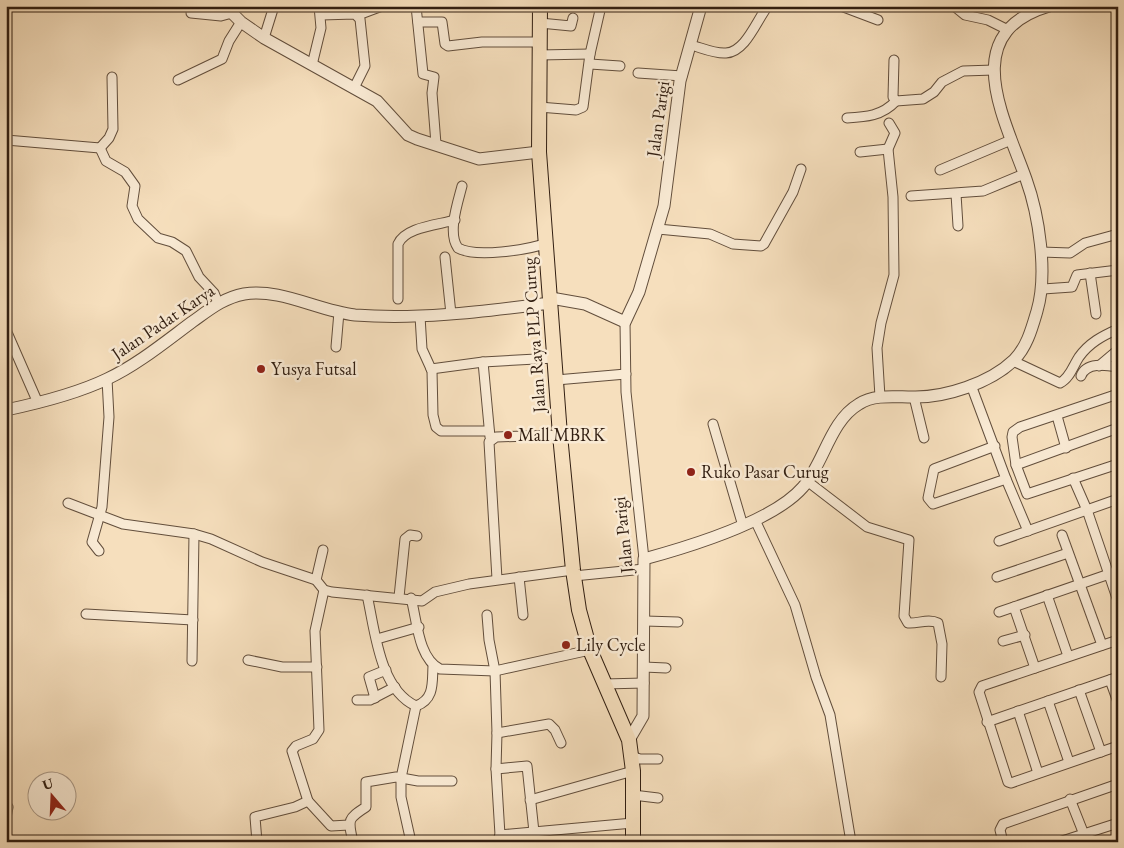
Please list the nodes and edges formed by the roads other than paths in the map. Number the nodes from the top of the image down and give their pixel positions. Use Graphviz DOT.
graph roads {
  1 [pos="274,6"];
  2 [pos="382,6"];
  3 [pos="416,6"];
  4 [pos="540,6"];
  5 [pos="601,6"];
  6 [pos="701,6"];
  7 [pos="768,6"];
  8 [pos="842,6"];
  9 [pos="954,6"];
  10 [pos="1050,6"];
  11 [pos="229,10"];
  12 [pos="320,11"];
  13 [pos="191,13"];
  14 [pos="358,16"];
  15 [pos="573,18"];
  16 [pos="878,20"];
  17 [pos="241,22"];
  18 [pos="418,22"];
  19 [pos="540,23"];
  20 [pos="1008,30"];
  21 [pos="264,38"];
  22 [pos="691,45"];
  23 [pos="539,48"];
  24 [pos="590,54"];
  25 [pos="894,60"];
  26 [pos="590,64"];
  27 [pos="312,65"];
  28 [pos="620,66"];
  29 [pos="994,70"];
  30 [pos="638,72"];
  31 [pos="682,76"];
  32 [pos="112,77"];
  33 [pos="178,80"];
  34 [pos="354,88"];
  35 [pos="896,101"];
  36 [pos="539,108"];
  37 [pos="847,118"];
  38 [pos="889,123"];
  39 [pos="6,140"];
  40 [pos="1011,140"];
  41 [pos="436,144"];
  42 [pos="100,148"];
  43 [pos="888,149"];
  44 [pos="539,152"];
  45 [pos="860,152"];
  46 [pos="801,170"];
  47 [pos="940,170"];
  48 [pos="1024,174"];
  49 [pos="462,186"];
  50 [pos="956,194"];
  51 [pos="911,196"];
  52 [pos="455,220"];
  53 [pos="958,226"];
  54 [pos="658,229"];
  55 [pos="1118,234"];
  56 [pos="547,243"];
  57 [pos="1041,252"];
  58 [pos="445,257"];
  59 [pos="1118,270"];
  60 [pos="1090,273"];
  61 [pos="1043,289"];
  62 [pos="398,299"];
  63 [pos="551,301"];
  64 [pos="218,303"];
  65 [pos="339,312"];
  66 [pos="451,314"];
  67 [pos="1096,314"];
  68 [pos="420,316"];
  69 [pos="626,322"];
  70 [pos="1118,329"];
  71 [pos="6,330"];
  72 [pos="336,347"];
  73 [pos="1117,351"];
  74 [pos="555,358"];
  75 [pos="1013,361"];
  76 [pos="483,362"];
  77 [pos="1099,366"];
  78 [pos="1118,367"];
  79 [pos="431,369"];
  80 [pos="626,374"];
  81 [pos="1081,376"];
  82 [pos="107,379"];
  83 [pos="556,380"];
  84 [pos="971,385"];
  85 [pos="1118,394"];
  86 [pos="880,397"];
  87 [pos="914,397"];
  88 [pos="38,403"];
  89 [pos="6,410"];
  90 [pos="1057,416"];
  91 [pos="713,424"];
  92 [pos="1118,428"];
  93 [pos="490,435"];
  94 [pos="560,435"];
  95 [pos="924,438"];
  96 [pos="995,446"];
  97 [pos="1066,448"];
  98 [pos="1118,464"];
  99 [pos="1016,465"];
  100 [pos="1073,478"];
  101 [pos="1006,479"];
  102 [pos="807,481"];
  103 [pos="1118,500"];
  104 [pos="68,503"];
  105 [pos="1087,510"];
  106 [pos="100,515"];
  107 [pos="755,520"];
  108 [pos="743,526"];
  109 [pos="1028,531"];
  110 [pos="194,534"];
  111 [pos="1062,535"];
  112 [pos="417,536"];
  113 [pos="999,540"];
  114 [pos="323,550"];
  115 [pos="99,551"];
  116 [pos="1068,553"];
  117 [pos="644,564"];
  118 [pos="573,573"];
  119 [pos="1113,573"];
  120 [pos="520,576"];
  121 [pos="997,577"];
  122 [pos="497,579"];
  123 [pos="316,580"];
  124 [pos="1079,585"];
  125 [pos="324,590"];
  126 [pos="1047,594"];
  127 [pos="367,595"];
  128 [pos="399,597"];
  129 [pos="412,598"];
  130 [pos="1118,601"];
  131 [pos="1014,607"];
  132 [pos="999,612"];
  133 [pos="86,614"];
  134 [pos="487,615"];
  135 [pos="523,615"];
  136 [pos="193,620"];
  137 [pos="645,621"];
  138 [pos="678,622"];
  139 [pos="419,627"];
  140 [pos="1025,635"];
  141 [pos="377,639"];
  142 [pos="1003,641"];
  143 [pos="1115,641"];
  144 [pos="1102,645"];
  145 [pos="590,650"];
  146 [pos="1068,656"];
  147 [pos="248,660"];
  148 [pos="192,661"];
  149 [pos="433,666"];
  150 [pos="317,667"];
  151 [pos="644,667"];
  152 [pos="666,668"];
  153 [pos="1035,668"];
  154 [pos="386,670"];
  155 [pos="495,671"];
  156 [pos="941,677"];
  157 [pos="1114,679"];
  158 [pos="644,683"];
  159 [pos="604,684"];
  160 [pos="395,687"];
  161 [pos="1079,690"];
  162 [pos="375,698"];
  163 [pos="357,700"];
  164 [pos="1048,700"];
  165 [pos="1118,702"];
  166 [pos="416,706"];
  167 [pos="1018,711"];
  168 [pos="987,722"];
  169 [pos="498,733"];
  170 [pos="628,740"];
  171 [pos="561,743"];
  172 [pos="1118,746"];
  173 [pos="1102,752"];
  174 [pos="631,756"];
  175 [pos="658,759"];
  176 [pos="1069,762"];
  177 [pos="496,769"];
  178 [pos="633,772"];
  179 [pos="1038,773"];
  180 [pos="401,778"];
  181 [pos="452,781"];
  182 [pos="1118,784"];
  183 [pos="633,795"];
  184 [pos="658,798"];
  185 [pos="1070,799"];
  186 [pos="308,800"];
  187 [pos="530,800"];
  188 [pos="8,807"];
  189 [pos="6,818"];
  190 [pos="633,823"];
  191 [pos="350,825"];
  192 [pos="1117,825"];
  193 [pos="534,832"];
  194 [pos="6,834"];
  195 [pos="498,838"];
  196 [pos="1085,838"];
  197 [pos="7,842"];
  198 [pos="257,842"];
  199 [pos="353,842"];
  200 [pos="411,842"];
  201 [pos="633,842"];
  202 [pos="852,842"];
  203 [pos="1003,842"];
  204 [pos="1059,842"];
  1 -- 21 [label="street"];
  2 -- 14 [label="street"];
  3 -- 18 [label="street"];
  4 -- 19 [label="main road, Jalan Raya PLP Curug"];
  5 -- 24 [label="street"];
  6 -- 22 [label="street, Jalan Parigi"];
  7 -- 22 [label="street"];
  8 -- 16 [label="street"];
  9 -- 20 [label="street"];
  10 -- 20 [label="street"];
  11 -- 13 [label="street"];
  11 -- 17 [label="street"];
  12 -- 14 [label="street"];
  12 -- 27 [label="street"];
  14 -- 34 [label="street"];
  15 -- 19 [label="street"];
  17 -- 21 [label="street"];
  17 -- 33 [label="street"];
  18 -- 23 [label="street"];
  18 -- 41 [label="street"];
  19 -- 23 [label="main road, Jalan Raya PLP Curug"];
  20 -- 29 [label="street"];
  21 -- 27 [label="street"];
  22 -- 31 [label="street, Jalan Parigi"];
  23 -- 24 [label="street"];
  23 -- 36 [label="main road, Jalan Raya PLP Curug"];
  24 -- 26 [label="street"];
  25 -- 35 [label="street"];
  26 -- 28 [label="street"];
  26 -- 36 [label="street"];
  27 -- 34 [label="street"];
  29 -- 35 [label="street"];
  29 -- 40 [label="street"];
  30 -- 31 [label="street"];
  31 -- 54 [label="street, Jalan Parigi"];
  32 -- 42 [label="street"];
  34 -- 41 [label="street"];
  35 -- 37 [label="street"];
  36 -- 44 [label="main road, Jalan Raya PLP Curug"];
  38 -- 43 [label="street"];
  39 -- 42 [label="street"];
  40 -- 47 [label="street"];
  40 -- 48 [label="street"];
  41 -- 44 [label="street"];
  42 -- 64 [label="street"];
  43 -- 45 [label="street"];
  43 -- 86 [label="street"];
  44 -- 56 [label="main road, Jalan Raya PLP Curug"];
  46 -- 54 [label="street"];
  48 -- 50 [label="street"];
  48 -- 57 [label="street"];
  49 -- 52 [label="street"];
  50 -- 51 [label="street"];
  50 -- 53 [label="street"];
  52 -- 56 [label="street"];
  52 -- 62 [label="street"];
  54 -- 69 [label="street, Jalan Parigi"];
  55 -- 57 [label="street"];
  56 -- 63 [label="main road, Jalan Raya PLP Curug"];
  57 -- 61 [label="street"];
  58 -- 66 [label="street"];
  59 -- 60 [label="street"];
  60 -- 61 [label="street"];
  60 -- 67 [label="street"];
  61 -- 75 [label="street"];
  63 -- 66 [label="street, Jalan Padat Karya"];
  63 -- 69 [label="street"];
  63 -- 74 [label="main road, Jalan Raya PLP Curug"];
  64 -- 65 [label="street, Jalan Padat Karya"];
  64 -- 82 [label="street, Jalan Padat Karya"];
  65 -- 68 [label="street, Jalan Padat Karya"];
  65 -- 72 [label="street"];
  66 -- 68 [label="street, Jalan Padat Karya"];
  68 -- 79 [label="street"];
  69 -- 80 [label="street, Jalan Parigi"];
  70 -- 75 [label="street"];
  71 -- 88 [label="street"];
  73 -- 77 [label="street"];
  74 -- 76 [label="street"];
  74 -- 83 [label="main road, Jalan Raya PLP Curug"];
  75 -- 84 [label="street"];
  76 -- 79 [label="street"];
  76 -- 93 [label="street"];
  77 -- 78 [label="street"];
  77 -- 81 [label="street"];
  79 -- 93 [label="street"];
  80 -- 83 [label="street"];
  80 -- 117 [label="street, Jalan Parigi"];
  82 -- 88 [label="street, Jalan Padat Karya"];
  82 -- 106 [label="street"];
  83 -- 94 [label="main road, Jalan Raya PLP Curug"];
  84 -- 87 [label="street"];
  84 -- 96 [label="street"];
  85 -- 90 [label="street"];
  86 -- 87 [label="street"];
  86 -- 102 [label="street"];
  87 -- 95 [label="street"];
  88 -- 89 [label="street, Jalan Padat Karya"];
  90 -- 97 [label="street"];
  90 -- 99 [label="street"];
  91 -- 108 [label="street"];
  92 -- 97 [label="street"];
  93 -- 94 [label="street"];
  93 -- 122 [label="street"];
  94 -- 118 [label="main road, Jalan Raya PLP Curug"];
  96 -- 101 [label="street"];
  96 -- 101 [label="street"];
  97 -- 99 [label="street"];
  98 -- 100 [label="street"];
  99 -- 100 [label="street"];
  100 -- 105 [label="street"];
  101 -- 109 [label="street"];
  102 -- 107 [label="street"];
  102 -- 156 [label="street"];
  103 -- 105 [label="street"];
  104 -- 106 [label="street"];
  105 -- 109 [label="street"];
  105 -- 119 [label="street"];
  106 -- 110 [label="street"];
  106 -- 115 [label="street"];
  107 -- 108 [label="street"];
  107 -- 202 [label="street"];
  108 -- 117 [label="street"];
  109 -- 113 [label="street"];
  110 -- 123 [label="street"];
  110 -- 136 [label="street"];
  111 -- 116 [label="street"];
  112 -- 128 [label="street"];
  114 -- 123 [label="street"];
  116 -- 121 [label="street"];
  116 -- 124 [label="street"];
  117 -- 118 [label="street"];
  117 -- 137 [label="street, Jalan Parigi"];
  118 -- 120 [label="street"];
  118 -- 145 [label="main road, Jalan Raya PLP Curug"];
  119 -- 124 [label="street"];
  119 -- 130 [label="street"];
  120 -- 122 [label="street"];
  120 -- 135 [label="street"];
  122 -- 129 [label="street"];
  123 -- 125 [label="street"];
  124 -- 126 [label="street"];
  124 -- 144 [label="street"];
  125 -- 127 [label="street"];
  125 -- 150 [label="street"];
  126 -- 131 [label="street"];
  126 -- 146 [label="street"];
  127 -- 128 [label="street"];
  127 -- 141 [label="street"];
  128 -- 129 [label="street"];
  129 -- 139 [label="street"];
  131 -- 132 [label="street"];
  131 -- 140 [label="street"];
  133 -- 136 [label="street"];
  134 -- 155 [label="street"];
  136 -- 148 [label="street"];
  137 -- 138 [label="street"];
  137 -- 151 [label="street, Jalan Parigi"];
  139 -- 141 [label="street"];
  139 -- 149 [label="street"];
  140 -- 142 [label="street"];
  140 -- 153 [label="street"];
  141 -- 154 [label="street"];
  143 -- 144 [label="street"];
  144 -- 146 [label="street"];
  145 -- 155 [label="street"];
  145 -- 159 [label="main road, Jalan Raya PLP Curug"];
  146 -- 153 [label="street"];
  147 -- 150 [label="street"];
  149 -- 155 [label="street"];
  149 -- 166 [label="street"];
  150 -- 186 [label="street"];
  151 -- 152 [label="street"];
  151 -- 158 [label="street, Jalan Parigi"];
  153 -- 168 [label="street"];
  154 -- 160 [label="street"];
  154 -- 162 [label="street"];
  155 -- 169 [label="street"];
  157 -- 161 [label="street"];
  157 -- 165 [label="street"];
  158 -- 159 [label="street"];
  158 -- 170 [label="street, Jalan Parigi"];
  159 -- 170 [label="main road, Jalan Raya PLP Curug"];
  160 -- 162 [label="street"];
  160 -- 166 [label="street"];
  161 -- 164 [label="street"];
  161 -- 173 [label="street"];
  162 -- 163 [label="street"];
  164 -- 167 [label="street"];
  164 -- 176 [label="street"];
  166 -- 180 [label="street"];
  167 -- 168 [label="street"];
  167 -- 179 [label="street"];
  168 -- 179 [label="street"];
  169 -- 171 [label="street"];
  169 -- 177 [label="street"];
  170 -- 174 [label="main road, Jalan Raya PLP Curug"];
  172 -- 173 [label="street"];
  173 -- 176 [label="street"];
  174 -- 175 [label="street"];
  174 -- 178 [label="main road, Jalan Raya PLP Curug"];
  176 -- 179 [label="street"];
  177 -- 187 [label="street"];
  177 -- 195 [label="street"];
  178 -- 183 [label="main road, Jalan Raya PLP Curug"];
  178 -- 187 [label="street"];
  180 -- 181 [label="street"];
  180 -- 191 [label="street"];
  180 -- 200 [label="street"];
  182 -- 185 [label="street"];
  183 -- 184 [label="street"];
  183 -- 190 [label="main road, Jalan Raya PLP Curug"];
  185 -- 196 [label="street"];
  185 -- 203 [label="street"];
  186 -- 191 [label="street"];
  186 -- 198 [label="street"];
  187 -- 193 [label="street"];
  188 -- 189 [label="street"];
  190 -- 193 [label="street"];
  190 -- 201 [label="main road, Jalan Raya PLP Curug"];
  191 -- 199 [label="street"];
  192 -- 196 [label="street"];
  193 -- 195 [label="street"];
  194 -- 197 [label="street"];
  196 -- 204 [label="street"];
}
